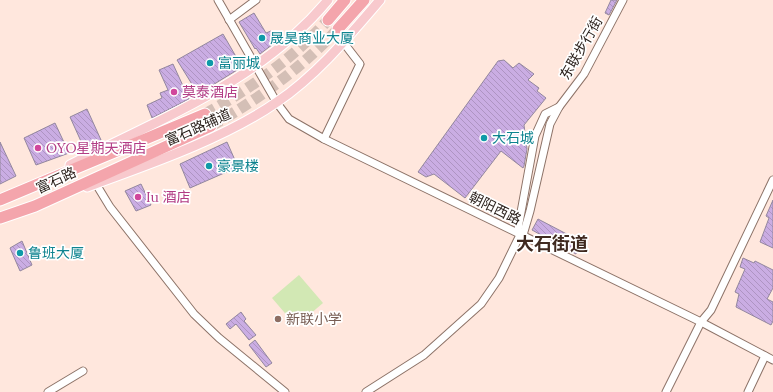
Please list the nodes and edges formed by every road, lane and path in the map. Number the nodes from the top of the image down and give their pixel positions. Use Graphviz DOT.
graph roads {
  1 [pos="218,0"];
  2 [pos="256,0"];
  3 [pos="328,0"];
  4 [pos="345,0"];
  5 [pos="364,0"];
  6 [pos="380,0"];
  7 [pos="623,0"];
  8 [pos="230,20"];
  9 [pos="328,20"];
  10 [pos="338,29"];
  11 [pos="343,42"];
  12 [pos="255,65"];
  13 [pos="277,103"];
  14 [pos="559,107"];
  15 [pos="205,114"];
  16 [pos="211,126"];
  17 [pos="324,139"];
  18 [pos="773,180"];
  19 [pos="96,184"];
  20 [pos="27,188"];
  21 [pos="0,200"];
  22 [pos="35,206"];
  23 [pos="0,218"];
  24 [pos="521,235"];
  25 [pos="702,322"];
  26 [pos="766,356"];
  27 [pos="773,360"];
  28 [pos="83,371"];
  29 [pos="48,392"];
  30 [pos="285,392"];
  31 [pos="366,392"];
  32 [pos="666,392"];
  33 [pos="748,392"];
  1 -- 8 [label="street, 朝阳西路"];
  2 -- 8 [label="street"];
  3 -- 12 [label="main road, 富石路辅道"];
  4 -- 9 [label="highway"];
  5 -- 10 [label="highway"];
  6 -- 11 [label="main road, 富石路辅道"];
  7 -- 14 [label="street, 东联步行街"];
  8 -- 12 [label="street, 朝阳西路"];
  11 -- 13 [label="main road, 富石路辅道"];
  11 -- 17 [label="street"];
  12 -- 13 [label="street, 朝阳西路"];
  12 -- 20 [label="main road, 富石路辅道"];
  13 -- 17 [label="street, 朝阳西路"];
  13 -- 19 [label="main road, 富石路辅道"];
  14 -- 24 [label="street"];
  14 -- 24 [label="street"];
  15 -- 20 [label="highway, 富石路"];
  16 -- 22 [label="highway, 富石路"];
  17 -- 24 [label="street, 朝阳西路"];
  18 -- 25 [label="street"];
  19 -- 22 [label="main road, 富石路辅道"];
  19 -- 30 [label="street"];
  20 -- 21 [label="highway, 富石路"];
  22 -- 23 [label="highway, 富石路"];
  24 -- 25 [label="street, 朝阳西路"];
  24 -- 31 [label="street"];
  25 -- 26 [label="street, 朝阳西路"];
  25 -- 32 [label="street"];
  26 -- 27 [label="street, 朝阳西路"];
  26 -- 33 [label="street"];
  28 -- 29 [label="street"];
}
